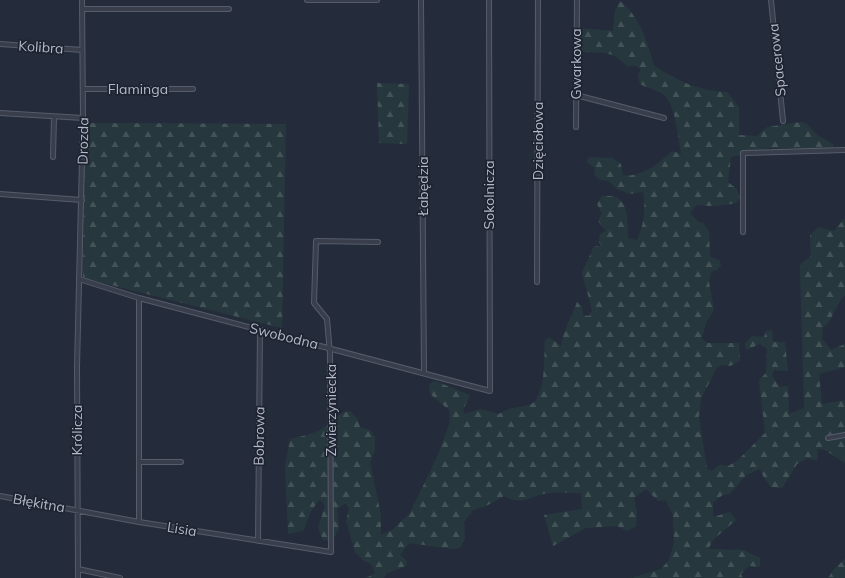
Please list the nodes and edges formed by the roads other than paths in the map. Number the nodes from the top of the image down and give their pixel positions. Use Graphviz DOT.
graph roads {
  1 [pos="82,0"];
  2 [pos="307,0"];
  3 [pos="377,0"];
  4 [pos="421,0"];
  5 [pos="489,0"];
  6 [pos="538,0"];
  7 [pos="577,0"];
  8 [pos="771,0"];
  9 [pos="82,9"];
  10 [pos="228,9"];
  11 [pos="0,44"];
  12 [pos="82,50"];
  13 [pos="83,89"];
  14 [pos="193,89"];
  15 [pos="576,95"];
  16 [pos="0,113"];
  17 [pos="54,116"];
  18 [pos="83,118"];
  19 [pos="664,118"];
  20 [pos="783,121"];
  21 [pos="576,127"];
  22 [pos="845,150"];
  23 [pos="53,157"];
  24 [pos="0,194"];
  25 [pos="82,200"];
  26 [pos="743,232"];
  27 [pos="378,242"];
  28 [pos="78,281"];
  29 [pos="537,282"];
  30 [pos="139,298"];
  31 [pos="260,331"];
  32 [pos="329,347"];
  33 [pos="424,372"];
  34 [pos="490,391"];
  35 [pos="845,435"];
  36 [pos="828,438"];
  37 [pos="139,462"];
  38 [pos="181,462"];
  39 [pos="0,496"];
  40 [pos="78,510"];
  41 [pos="139,522"];
  42 [pos="258,541"];
  43 [pos="287,546"];
  44 [pos="78,568"];
  45 [pos="78,578"];
  46 [pos="120,578"];
  1 -- 9 [label="street, Drozda"];
  2 -- 3 [label="street"];
  4 -- 33 [label="street, Łabędzia"];
  5 -- 34 [label="street, Sokolnicza"];
  6 -- 29 [label="street, Dzięciołowa"];
  7 -- 15 [label="street, Gwarkowa"];
  8 -- 20 [label="street, Spacerowa"];
  9 -- 10 [label="street"];
  9 -- 12 [label="street, Drozda"];
  11 -- 12 [label="street, Kolibra"];
  12 -- 13 [label="street, Drozda"];
  13 -- 14 [label="street, Flaminga"];
  13 -- 18 [label="street, Drozda"];
  15 -- 19 [label="street"];
  15 -- 21 [label="street, Gwarkowa"];
  16 -- 17 [label="street"];
  17 -- 18 [label="street"];
  17 -- 23 [label="street"];
  18 -- 25 [label="street, Drozda"];
  22 -- 26 [label="street"];
  24 -- 25 [label="street"];
  25 -- 28 [label="street, Drozda"];
  27 -- 32 [label="street, Zwierzyniecka"];
  28 -- 30 [label="street, Swobodna"];
  28 -- 40 [label="street, Królicza"];
  30 -- 31 [label="street, Swobodna"];
  30 -- 37 [label="street"];
  31 -- 32 [label="street, Swobodna"];
  31 -- 42 [label="street, Bobrowa"];
  32 -- 33 [label="street, Swobodna"];
  32 -- 43 [label="street, Zwierzyniecka"];
  33 -- 34 [label="street, Swobodna"];
  35 -- 36 [label="street"];
  37 -- 38 [label="street"];
  37 -- 41 [label="street"];
  39 -- 40 [label="street, Błękitna"];
  40 -- 41 [label="street, Lisia"];
  40 -- 44 [label="street, Królicza"];
  41 -- 42 [label="street, Lisia"];
  42 -- 43 [label="street, Lisia"];
  44 -- 45 [label="street, Królicza"];
  44 -- 46 [label="street"];
}
